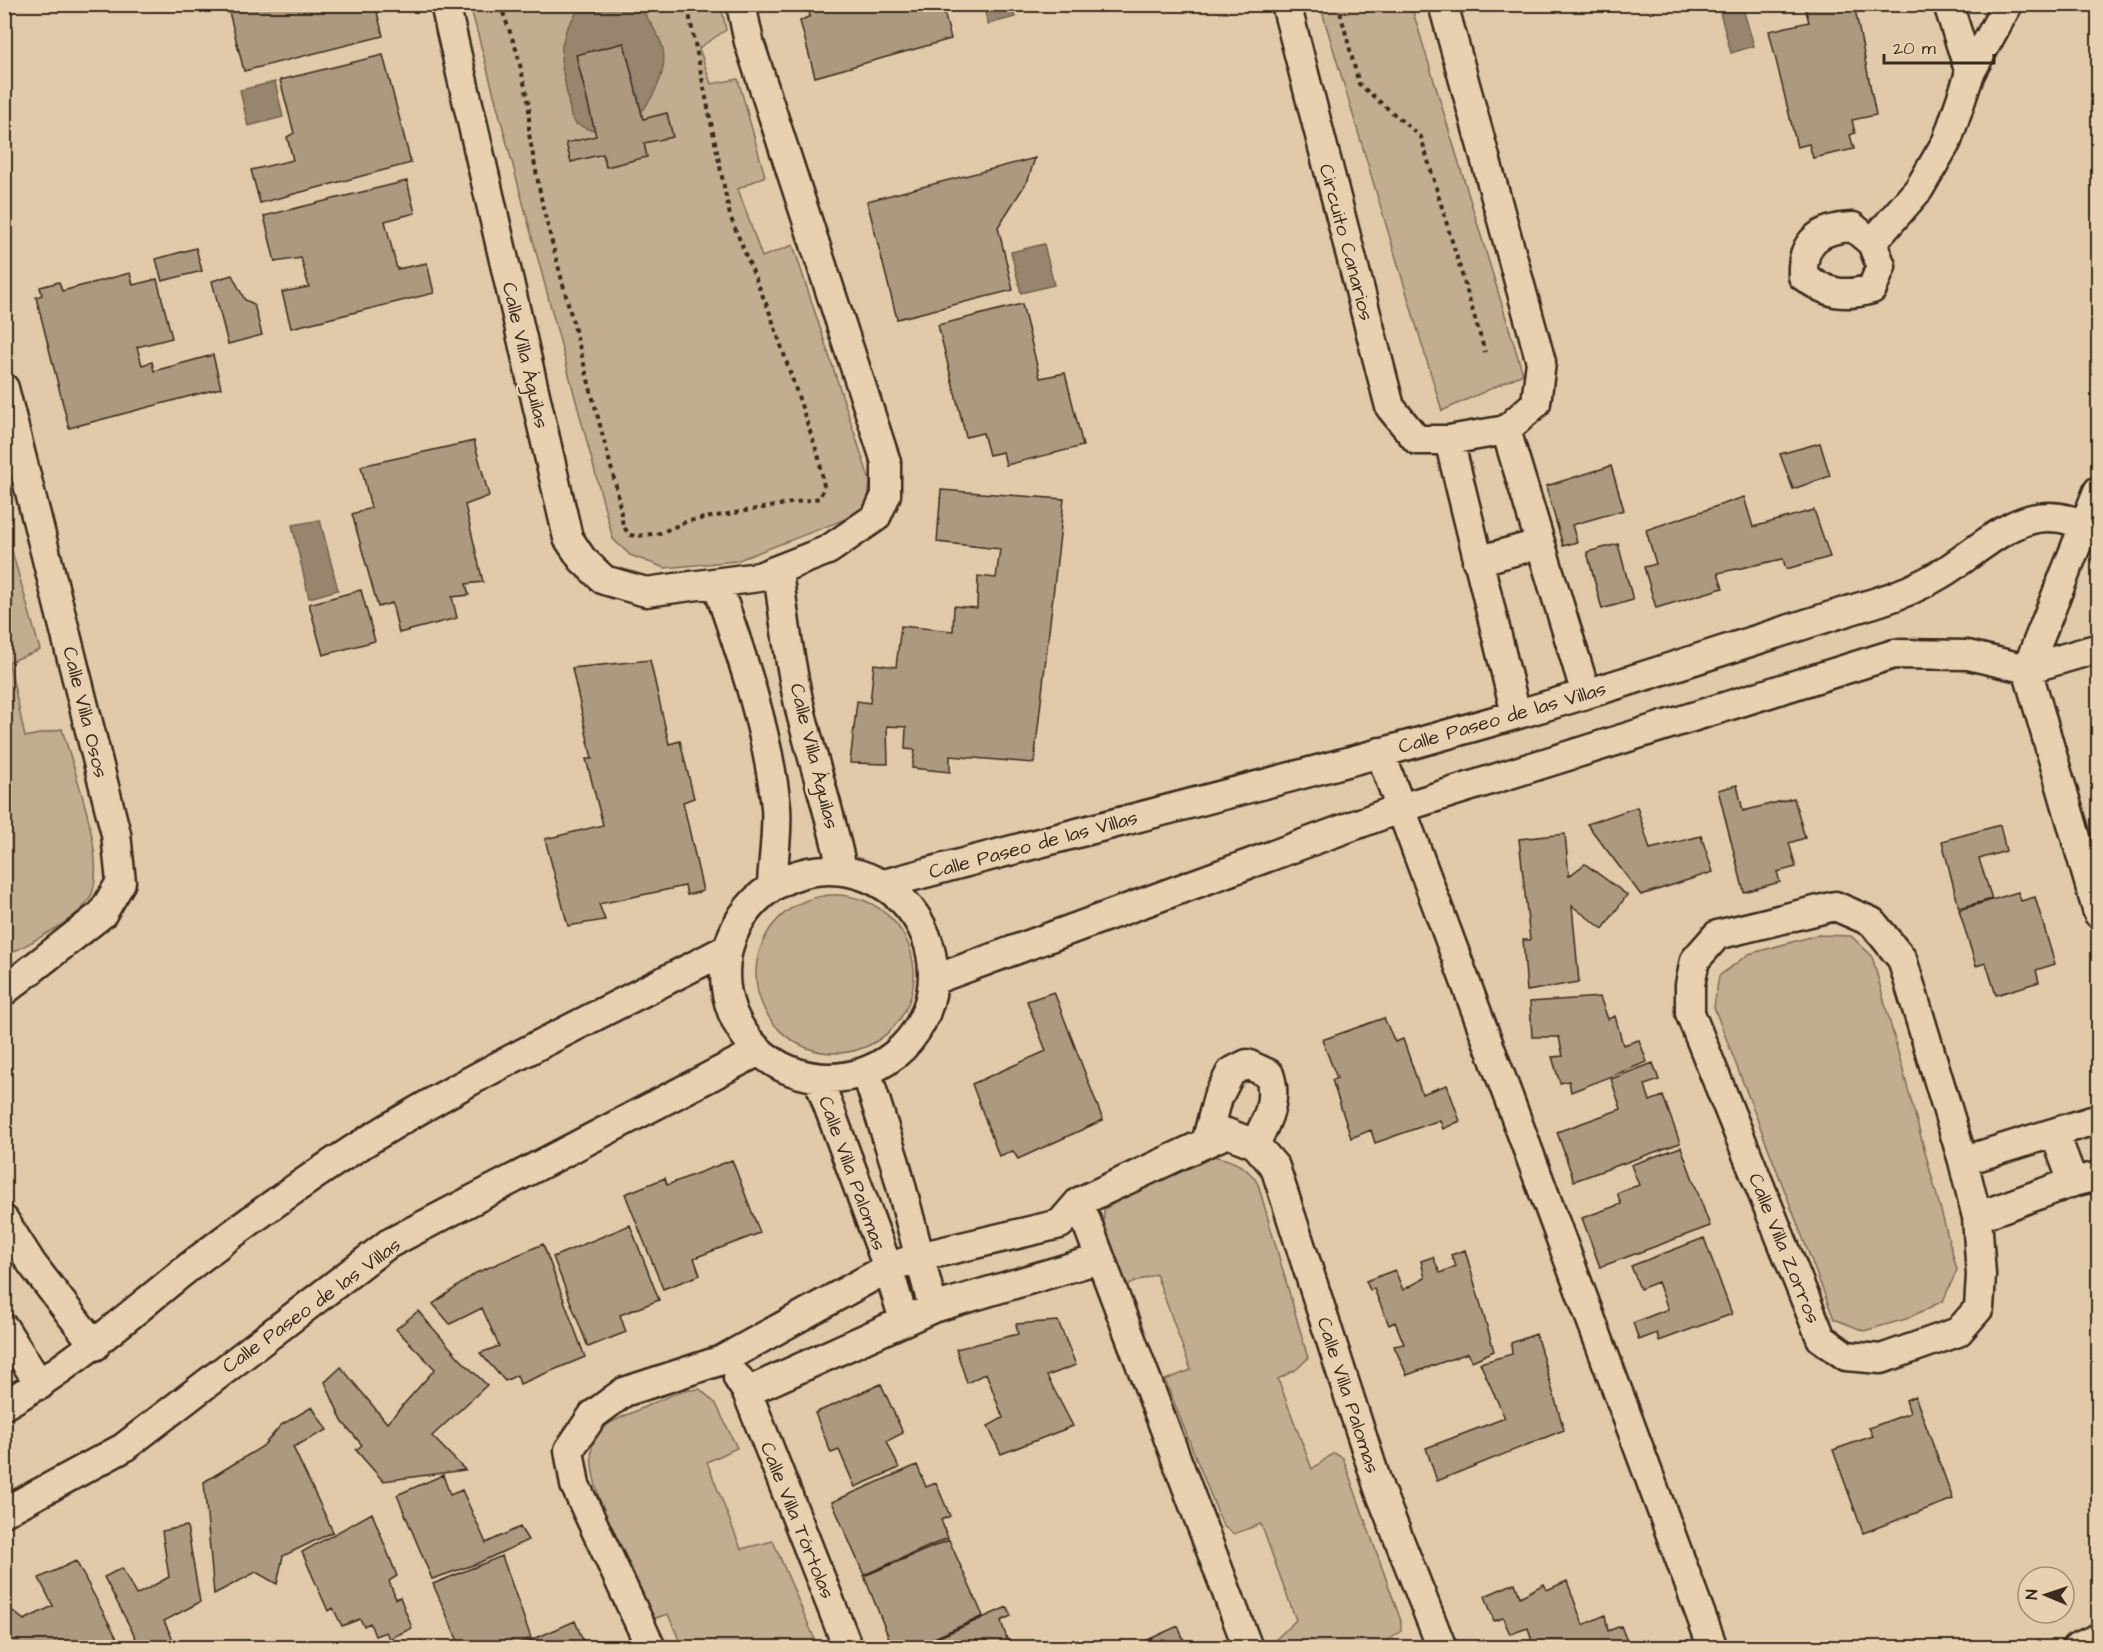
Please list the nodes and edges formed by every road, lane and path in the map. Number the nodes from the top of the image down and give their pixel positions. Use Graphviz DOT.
graph roads {
  1 [pos="445,4"];
  2 [pos="500,4"];
  3 [pos="687,4"];
  4 [pos="741,4"];
  5 [pos="1286,4"];
  6 [pos="1338,4"];
  7 [pos="1443,4"];
  8 [pos="1948,4"];
  9 [pos="2008,4"];
  10 [pos="1970,73"];
  11 [pos="1872,243"];
  12 [pos="1485,352"];
  13 [pos="4,388"];
  14 [pos="1506,430"];
  15 [pos="1449,440"];
  16 [pos="2098,491"];
  17 [pos="2091,529"];
  18 [pos="1539,544"];
  19 [pos="1477,561"];
  20 [pos="778,571"];
  21 [pos="717,584"];
  22 [pos="2096,652"];
  23 [pos="2027,669"];
  24 [pos="1586,694"];
  25 [pos="800,710"];
  26 [pos="1516,714"];
  27 [pos="760,724"];
  28 [pos="1380,752"];
  29 [pos="1401,808"];
  30 [pos="842,869"];
  31 [pos="884,884"];
  32 [pos="772,885"];
  33 [pos="2098,913"];
  34 [pos="727,950"];
  35 [pos="933,980"];
  36 [pos="4,991"];
  37 [pos="759,1051"];
  38 [pos="866,1071"];
  39 [pos="818,1078"];
  40 [pos="2098,1119"];
  41 [pos="2055,1134"];
  42 [pos="1206,1143"];
  43 [pos="1256,1144"];
  44 [pos="1963,1161"];
  45 [pos="2086,1179"];
  46 [pos="1079,1202"];
  47 [pos="1977,1216"];
  48 [pos="4,1220"];
  49 [pos="919,1257"];
  50 [pos="1099,1259"];
  51 [pos="888,1268"];
  52 [pos="933,1308"];
  53 [pos="904,1320"];
  54 [pos="4,1328"];
  55 [pos="95,1346"];
  56 [pos="722,1360"];
  57 [pos="40,1385"];
  58 [pos="747,1392"];
  59 [pos="4,1405"];
  60 [pos="4,1512"];
  61 [pos="2098,1638"];
  62 [pos="651,1647"];
  63 [pos="848,1647"];
  64 [pos="1248,1647"];
  65 [pos="1442,1647"];
  66 [pos="1713,1647"];
  67 [pos="2076,1647"];
  1 -- 21 [label="street, Calle Villa Águilas"];
  2 -- 3 [label="path"];
  4 -- 20 [label="street, Calle Villa Águilas"];
  5 -- 15 [label="street, Circuito Canarios"];
  6 -- 12 [label="path"];
  7 -- 14 [label="street"];
  8 -- 10 [label="street"];
  9 -- 10 [label="street"];
  10 -- 11 [label="street"];
  13 -- 36 [label="street, Calle Villa Osos"];
  14 -- 15 [label="street, Circuito Canarios"];
  14 -- 18 [label="street"];
  15 -- 19 [label="street"];
  16 -- 17 [label="street"];
  17 -- 23 [label="street"];
  17 -- 24 [label="street, Calle Paseo de las Villas"];
  18 -- 19 [label="street"];
  18 -- 24 [label="street"];
  19 -- 26 [label="street"];
  20 -- 21 [label="street, Calle Villa Águilas"];
  20 -- 25 [label="street, Calle Villa Águilas"];
  21 -- 27 [label="street"];
  22 -- 23 [label="street"];
  23 -- 29 [label="street"];
  23 -- 33 [label="street"];
  24 -- 26 [label="street, Calle Paseo de las Villas"];
  25 -- 27 [label="street"];
  25 -- 30 [label="street, Calle Villa Águilas"];
  26 -- 28 [label="street, Calle Paseo de las Villas"];
  27 -- 32 [label="street"];
  28 -- 29 [label="street"];
  28 -- 31 [label="street, Calle Paseo de las Villas"];
  29 -- 35 [label="street"];
  29 -- 66 [label="street"];
  30 -- 31 [label="street"];
  30 -- 32 [label="street"];
  31 -- 35 [label="street"];
  32 -- 34 [label="street"];
  34 -- 37 [label="street"];
  34 -- 55 [label="street"];
  35 -- 38 [label="street"];
  37 -- 39 [label="street"];
  37 -- 60 [label="street, Calle Paseo de las Villas"];
  38 -- 39 [label="street"];
  38 -- 49 [label="street, Calle Villa Palomas"];
  39 -- 51 [label="street, Calle Villa Palomas"];
  40 -- 41 [label="street"];
  41 -- 44 [label="street"];
  41 -- 45 [label="street"];
  42 -- 43 [label="street, Calle Villa Palomas"];
  42 -- 43 [label="street"];
  42 -- 46 [label="street, Calle Villa Palomas"];
  43 -- 65 [label="street, Calle Villa Palomas"];
  44 -- 47 [label="street, Calle Villa Zorros"];
  44 -- 47 [label="street, Calle Villa Zorros"];
  45 -- 47 [label="street"];
  46 -- 49 [label="street, Calle Villa Palomas"];
  46 -- 50 [label="street"];
  48 -- 55 [label="street"];
  49 -- 51 [label="street, Calle Villa Palomas"];
  49 -- 52 [label="street, Calle Villa Palomas"];
  50 -- 52 [label="street"];
  50 -- 64 [label="street"];
  51 -- 53 [label="street, Calle Villa Palomas"];
  51 -- 56 [label="street"];
  52 -- 53 [label="street"];
  53 -- 58 [label="street"];
  54 -- 57 [label="street"];
  55 -- 57 [label="street"];
  56 -- 58 [label="street, Calle Villa Tórtolas"];
  56 -- 62 [label="street"];
  57 -- 59 [label="street"];
  58 -- 63 [label="street, Calle Villa Tórtolas"];
  61 -- 67 [label="street"];
}
